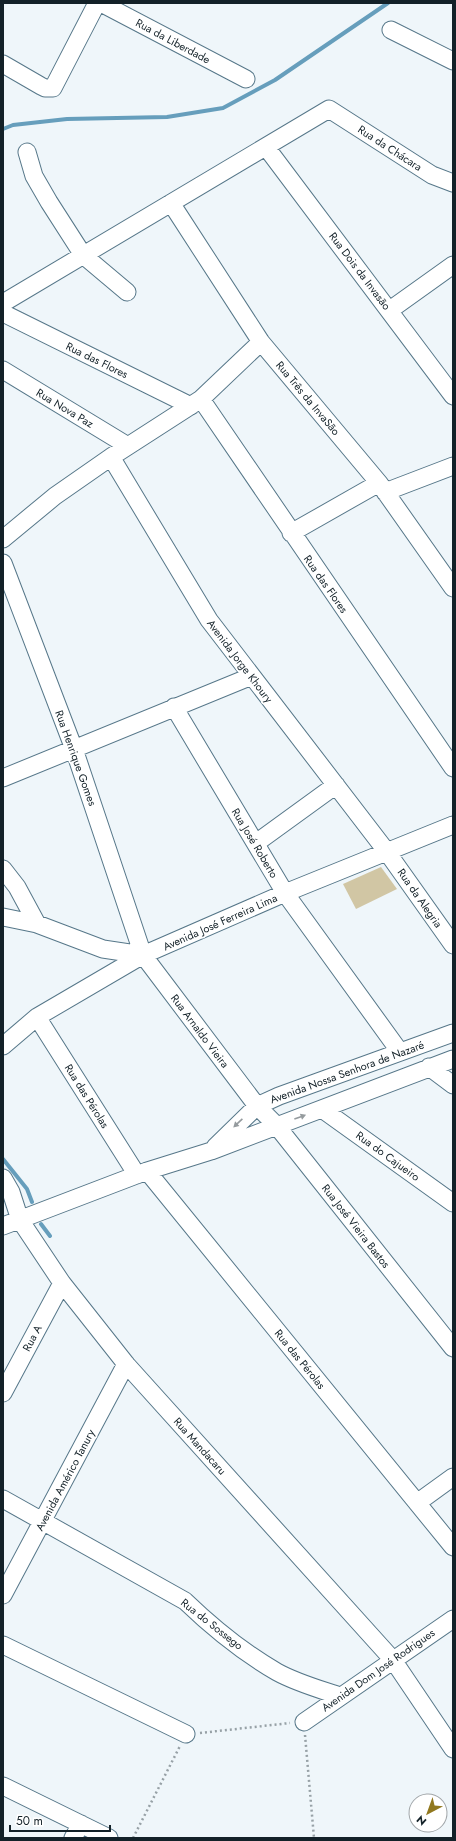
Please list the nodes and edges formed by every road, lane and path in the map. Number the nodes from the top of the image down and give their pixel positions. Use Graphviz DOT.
graph roads {
  1 [pos="97,3"];
  2 [pos="101,3"];
  3 [pos="391,30"];
  4 [pos="453,61"];
  5 [pos="3,64"];
  6 [pos="246,79"];
  7 [pos="266,147"];
  8 [pos="27,152"];
  9 [pos="453,183"];
  10 [pos="171,203"];
  11 [pos="83,256"];
  12 [pos="453,265"];
  13 [pos="127,292"];
  14 [pos="3,303"];
  15 [pos="390,310"];
  16 [pos="3,313"];
  17 [pos="261,342"];
  18 [pos="3,370"];
  19 [pos="453,396"];
  20 [pos="196,403"];
  21 [pos="128,446"];
  22 [pos="111,457"];
  23 [pos="453,466"];
  24 [pos="382,488"];
  25 [pos="291,533"];
  26 [pos="3,539"];
  27 [pos="3,563"];
  28 [pos="453,588"];
  29 [pos="252,676"];
  30 [pos="174,707"];
  31 [pos="74,749"];
  32 [pos="453,768"];
  33 [pos="3,778"];
  34 [pos="336,785"];
  35 [pos="453,825"];
  36 [pos="256,844"];
  37 [pos="387,852"];
  38 [pos="3,869"];
  39 [pos="285,893"];
  40 [pos="3,917"];
  41 [pos="37,924"];
  42 [pos="453,945"];
  43 [pos="144,955"];
  44 [pos="38,1017"];
  45 [pos="453,1033"];
  46 [pos="3,1046"];
  47 [pos="400,1052"];
  48 [pos="453,1059"];
  49 [pos="429,1067"];
  50 [pos="453,1085"];
  51 [pos="257,1106"];
  52 [pos="322,1109"];
  53 [pos="276,1126"];
  54 [pos="211,1151"];
  55 [pos="142,1173"];
  56 [pos="3,1178"];
  57 [pos="453,1203"];
  58 [pos="20,1220"];
  59 [pos="3,1226"];
  60 [pos="62,1283"];
  61 [pos="453,1348"];
  62 [pos="126,1364"];
  63 [pos="3,1393"];
  64 [pos="453,1477"];
  65 [pos="3,1499"];
  66 [pos="417,1503"];
  67 [pos="44,1521"];
  68 [pos="453,1548"];
  69 [pos="3,1595"];
  70 [pos="453,1619"];
  71 [pos="3,1645"];
  72 [pos="393,1660"];
  73 [pos="340,1696"];
  74 [pos="304,1722"];
  75 [pos="186,1734"];
  76 [pos="453,1749"];
  77 [pos="3,1786"];
  78 [pos="77,1831"];
  79 [pos="109,1838"];
  80 [pos="133,1838"];
  81 [pos="314,1838"];
  1 -- 5 [label="street"];
  2 -- 6 [label="street, Rua da Liberdade"];
  3 -- 4 [label="street"];
  7 -- 9 [label="street, Rua da Chácara"];
  7 -- 10 [label="street"];
  7 -- 15 [label="street, Rua Dois da Invasão"];
  8 -- 11 [label="street"];
  10 -- 11 [label="street"];
  10 -- 17 [label="street, Rua Três da InvaSão"];
  11 -- 13 [label="street"];
  11 -- 14 [label="street"];
  12 -- 15 [label="street"];
  15 -- 19 [label="street, Rua Dois da Invasão"];
  16 -- 20 [label="street, Rua das Flores"];
  17 -- 20 [label="street"];
  17 -- 24 [label="street, Rua Três da InvaSão"];
  18 -- 21 [label="street, Rua Nova Paz"];
  20 -- 21 [label="street"];
  20 -- 25 [label="street, Rua das Flores"];
  21 -- 22 [label="street"];
  22 -- 26 [label="street"];
  22 -- 29 [label="street, Avenida Jorge Khoury"];
  23 -- 24 [label="street"];
  24 -- 25 [label="street"];
  24 -- 28 [label="street, Rua Três da InvaSão"];
  25 -- 32 [label="street, Rua das Flores"];
  27 -- 31 [label="street, Rua Henrique Gomes"];
  29 -- 30 [label="street"];
  29 -- 34 [label="street, Avenida Jorge Khoury"];
  30 -- 31 [label="street"];
  30 -- 36 [label="street, Rua José Roberto"];
  31 -- 33 [label="street"];
  31 -- 43 [label="street, Rua Henrique Gomes"];
  34 -- 36 [label="street"];
  34 -- 37 [label="street, Avenida Jorge Khoury"];
  35 -- 37 [label="street, Avenida José Ferreira Lima"];
  36 -- 39 [label="street, Rua José Roberto"];
  37 -- 39 [label="street, Avenida José Ferreira Lima"];
  37 -- 42 [label="street, Rua da Alegria"];
  38 -- 41 [label="street"];
  39 -- 43 [label="street, Avenida José Ferreira Lima"];
  39 -- 47 [label="street, Rua José Roberto"];
  40 -- 41 [label="street"];
  41 -- 43 [label="street"];
  43 -- 44 [label="street, Avenida José Ferreira Lima"];
  43 -- 51 [label="street, Rua Arnaldo Vieira"];
  44 -- 46 [label="street, Avenida José Ferreira Lima"];
  44 -- 55 [label="street, Rua das Pérolas"];
  45 -- 47 [label="street, Avenida Nossa Senhora de Nazaré"];
  47 -- 51 [label="street, Avenida Nossa Senhora de Nazaré"];
  48 -- 49 [label="street, Avenida Nossa Senhora de Nazaré"];
  49 -- 50 [label="street"];
  49 -- 52 [label="street, Avenida Nossa Senhora de Nazaré"];
  51 -- 53 [label="street, Rua José Vieira Bastos"];
  51 -- 54 [label="street, Avenida Nossa Senhora de Nazaré, one-way"];
  53 -- 52 [label="street, Avenida Nossa Senhora de Nazaré, one-way"];
  52 -- 57 [label="street, Rua do Cajueiro"];
  53 -- 54 [label="street, Avenida Nossa Senhora de Nazaré"];
  53 -- 61 [label="street, Rua José Vieira Bastos"];
  54 -- 55 [label="street, Avenida Nossa Senhora de Nazaré"];
  55 -- 58 [label="street, Avenida Nossa Senhora de Nazaré"];
  55 -- 66 [label="street, Rua das Pérolas"];
  56 -- 58 [label="street, Rua Mandacaru"];
  58 -- 59 [label="street, Avenida Nossa Senhora de Nazaré"];
  58 -- 60 [label="street, Rua Mandacaru"];
  60 -- 62 [label="street, Rua Mandacaru"];
  60 -- 63 [label="street, Rua A"];
  62 -- 67 [label="street, Avenida Américo Tanury"];
  62 -- 72 [label="street, Rua Mandacaru"];
  64 -- 66 [label="street"];
  65 -- 67 [label="street, Rua do Sossego"];
  66 -- 68 [label="street, Rua das Pérolas"];
  67 -- 69 [label="street, Avenida Américo Tanury"];
  67 -- 73 [label="street, Rua do Sossego"];
  70 -- 72 [label="street, Avenida Dom José Rodrigues"];
  71 -- 75 [label="street"];
  72 -- 73 [label="street, Avenida Dom José Rodrigues"];
  72 -- 76 [label="street, Rua Mandacaru"];
  73 -- 74 [label="street, Avenida Dom José Rodrigues"];
  74 -- 75 [label="path"];
  74 -- 81 [label="path"];
  75 -- 80 [label="path"];
  77 -- 78 [label="street"];
  78 -- 79 [label="street"];
}
